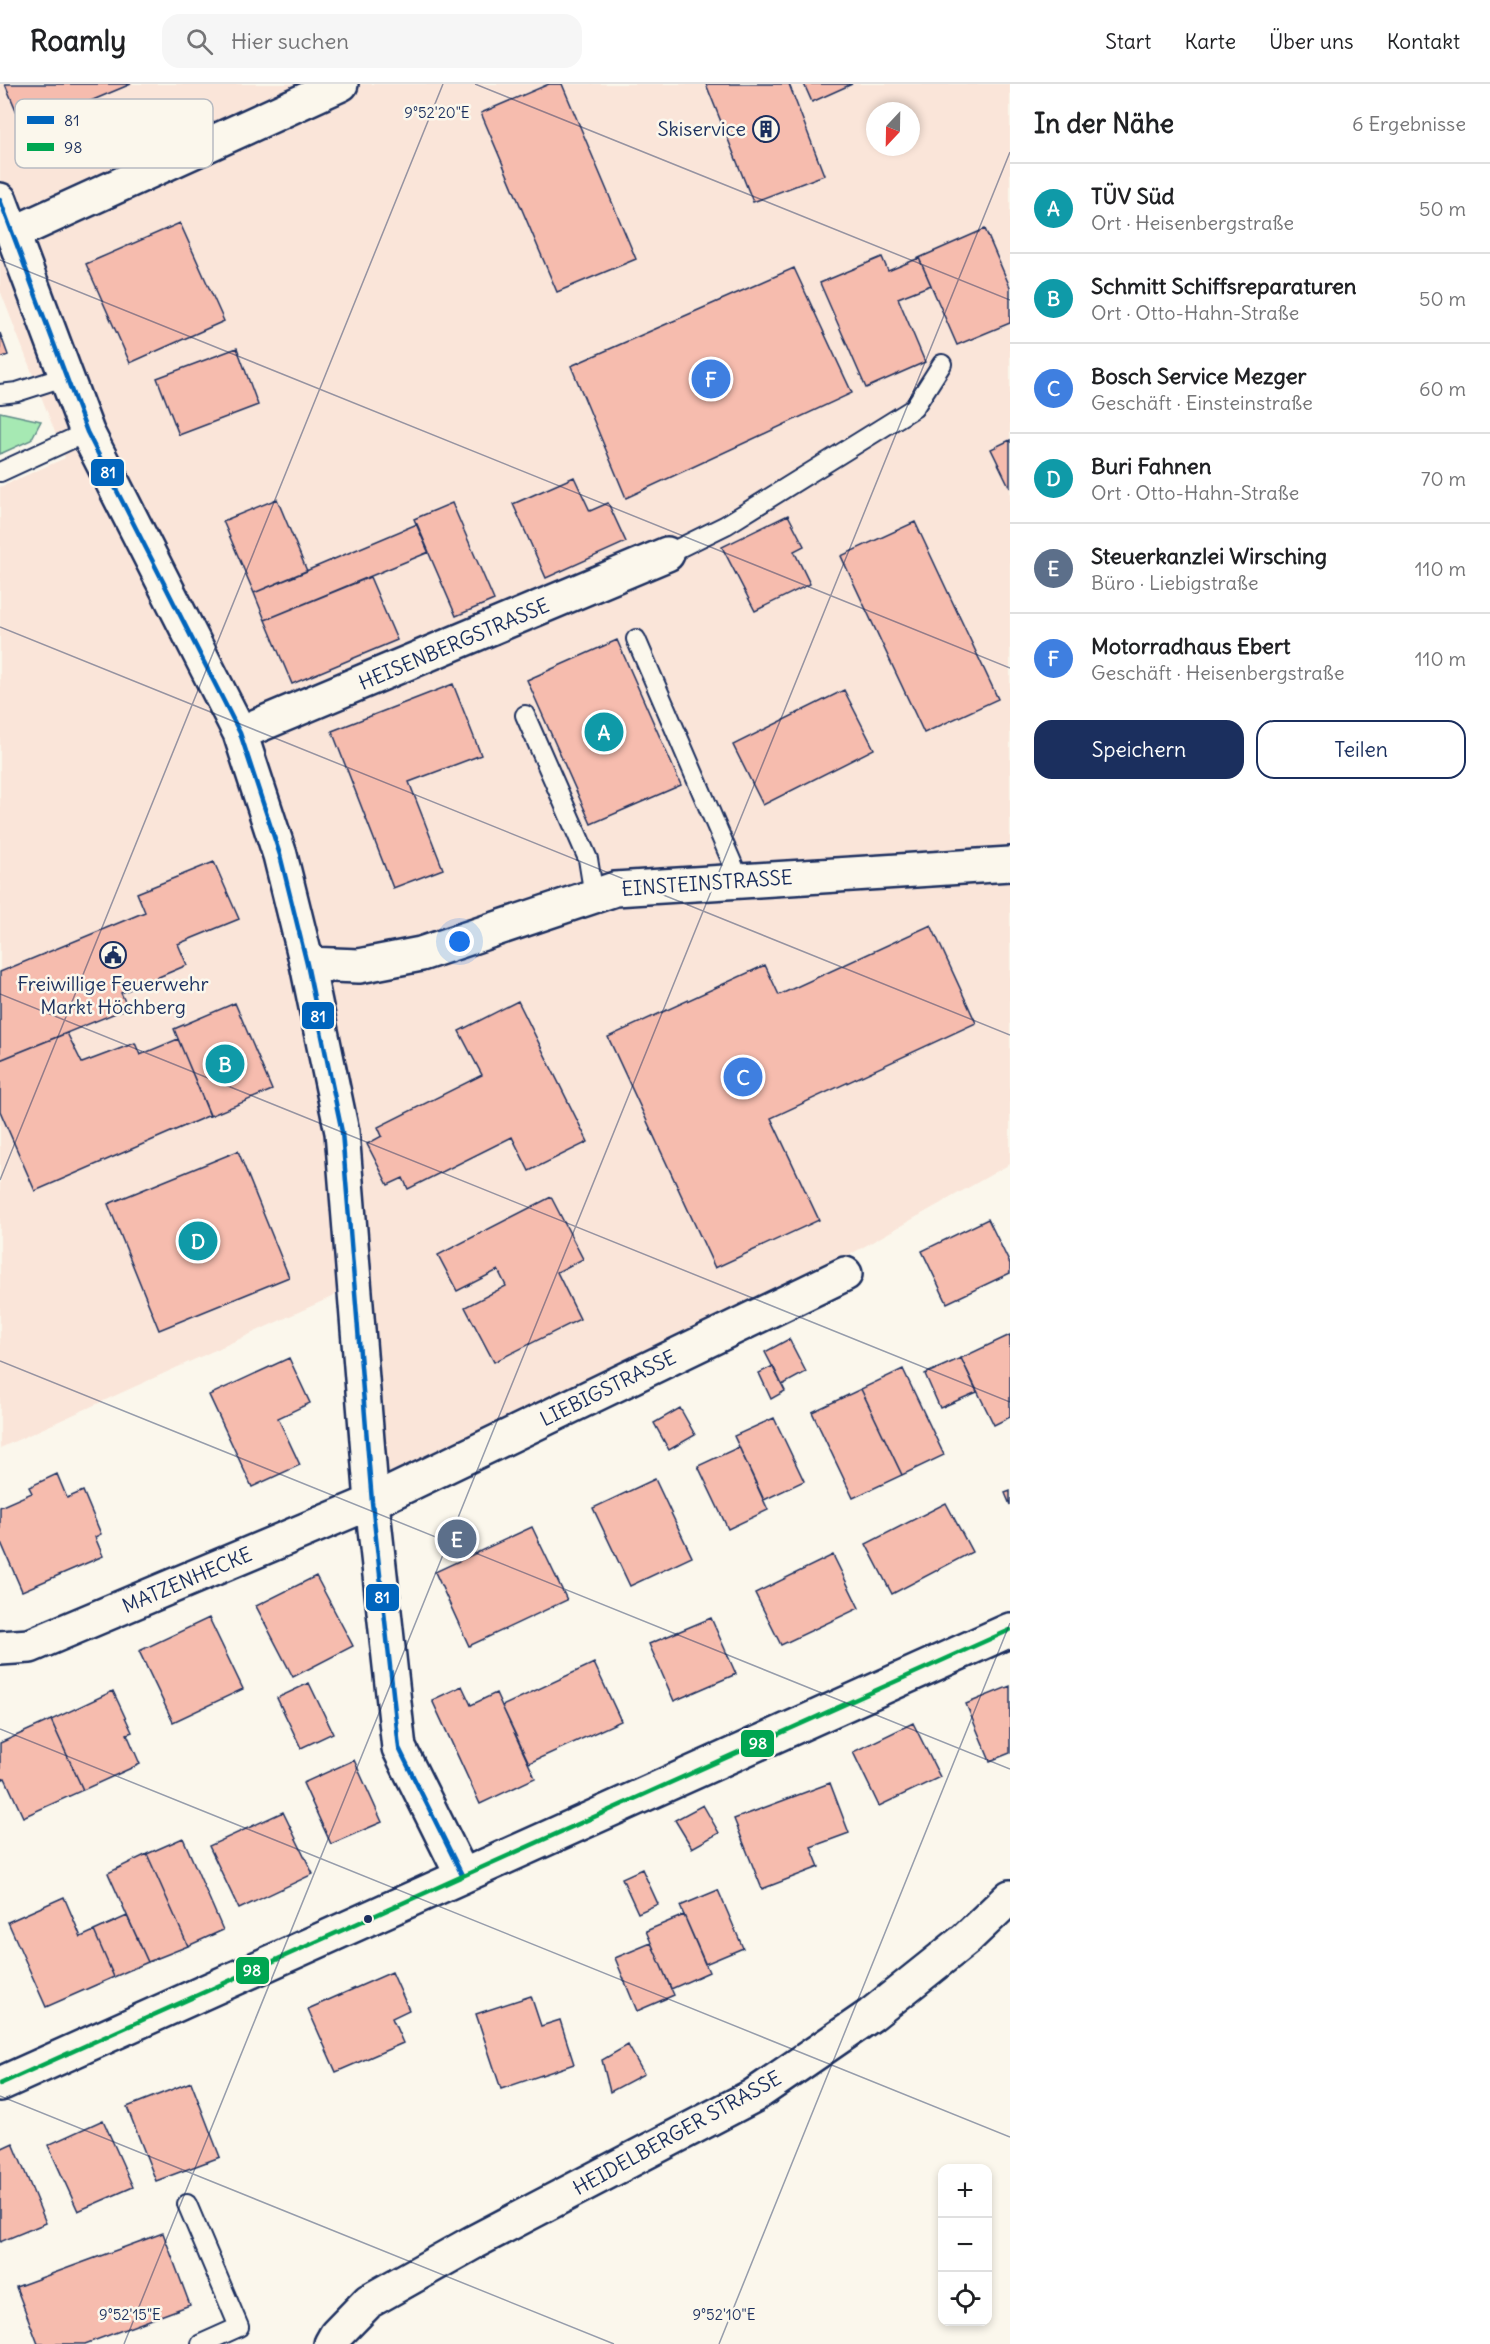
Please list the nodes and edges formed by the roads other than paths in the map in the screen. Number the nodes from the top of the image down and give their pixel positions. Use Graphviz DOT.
graph roads {
  1 [pos="341,84"];
  2 [pos="213,143"];
  3 [pos="157,168"];
  4 [pos="0,200"];
  5 [pos="15,233"];
  6 [pos="942,363"];
  7 [pos="67,376"];
  8 [pos="0,394"];
  9 [pos="87,432"];
  10 [pos="0,471"];
  11 [pos="667,554"];
  12 [pos="636,639"];
  13 [pos="525,715"];
  14 [pos="240,733"];
  15 [pos="1010,864"];
  16 [pos="740,881"];
  17 [pos="594,896"];
  18 [pos="307,964"];
  19 [pos="845,1274"];
  20 [pos="372,1502"];
  21 [pos="1010,1630"];
  22 [pos="0,1648"];
  23 [pos="462,1875"];
  24 [pos="1010,1897"];
  25 [pos="0,2084"];
  26 [pos="187,2204"];
  27 [pos="201,2344"];
  28 [pos="331,2344"];
  1 -- 2 [label="street"];
  3 -- 5 [label="street"];
  4 -- 5 [label="street"];
  5 -- 7 [label="street"];
  6 -- 11 [label="lane"];
  7 -- 8 [label="lane"];
  7 -- 9 [label="street"];
  9 -- 10 [label="lane"];
  9 -- 14 [label="street"];
  11 -- 14 [label="street, HEISENBERGSTRASSE"];
  12 -- 16 [label="lane"];
  13 -- 17 [label="lane"];
  14 -- 18 [label="street"];
  15 -- 16 [label="street, EINSTEINSTRASSE"];
  16 -- 17 [label="street, EINSTEINSTRASSE"];
  17 -- 18 [label="street, EINSTEINSTRASSE"];
  18 -- 20 [label="street"];
  19 -- 20 [label="street, LIEBIGSTRASSE"];
  20 -- 22 [label="street, MATZENHECKE"];
  20 -- 23 [label="street"];
  21 -- 23 [label="street"];
  23 -- 25 [label="street"];
  24 -- 28 [label="street, HEIDELBERGER STRASSE"];
  26 -- 27 [label="lane"];
}
